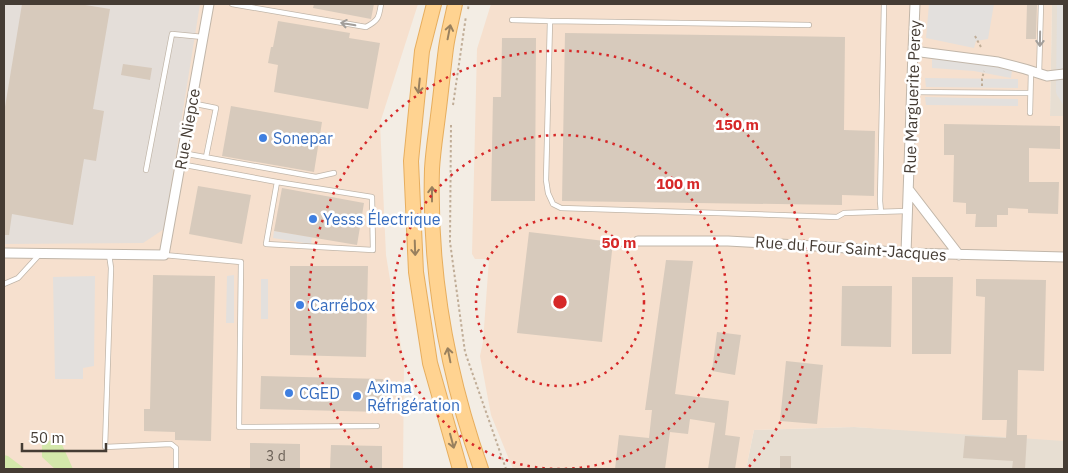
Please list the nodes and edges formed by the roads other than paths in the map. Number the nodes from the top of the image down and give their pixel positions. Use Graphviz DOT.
graph roads {
  1 [pos="209,4"];
  2 [pos="232,4"];
  3 [pos="381,4"];
  4 [pos="434,4"];
  5 [pos="455,4"];
  6 [pos="884,4"];
  7 [pos="915,4"];
  8 [pos="1040,4"];
  9 [pos="512,20"];
  10 [pos="550,21"];
  11 [pos="809,25"];
  12 [pos="203,37"];
  13 [pos="912,51"];
  14 [pos="1035,73"];
  15 [pos="1064,74"];
  16 [pos="911,92"];
  17 [pos="1030,93"];
  18 [pos="191,103"];
  19 [pos="1030,113"];
  20 [pos="182,153"];
  21 [pos="206,158"];
  22 [pos="180,164"];
  23 [pos="146,170"];
  24 [pos="334,173"];
  25 [pos="277,182"];
  26 [pos="909,190"];
  27 [pos="907,211"];
  28 [pos="881,212"];
  29 [pos="638,240"];
  30 [pos="4,253"];
  31 [pos="41,253"];
  32 [pos="906,253"];
  33 [pos="109,254"];
  34 [pos="164,255"];
  35 [pos="959,255"];
  36 [pos="1064,257"];
  37 [pos="4,284"];
  38 [pos="377,426"];
  39 [pos="176,469"];
  40 [pos="460,469"];
  41 [pos="481,469"];
  1 -- 12 [label="street, Rue Niepce"];
  3 -- 2 [label="lane, one-way"];
  4 -- 40 [label="main road, one-way"];
  41 -- 5 [label="main road, one-way"];
  6 -- 28 [label="lane"];
  7 -- 13 [label="street, Rue Marguerite Perey"];
  8 -- 14 [label="lane, one-way"];
  9 -- 10 [label="lane"];
  10 -- 11 [label="lane"];
  10 -- 28 [label="lane"];
  12 -- 18 [label="street, Rue Niepce"];
  12 -- 23 [label="lane"];
  13 -- 14 [label="street"];
  13 -- 16 [label="street, Rue Marguerite Perey"];
  14 -- 15 [label="street"];
  14 -- 17 [label="lane"];
  16 -- 17 [label="lane"];
  16 -- 26 [label="street, Rue Marguerite Perey"];
  17 -- 19 [label="lane"];
  18 -- 20 [label="street, Rue Niepce"];
  18 -- 21 [label="lane"];
  20 -- 21 [label="lane"];
  20 -- 22 [label="street, Rue Niepce"];
  21 -- 24 [label="lane"];
  22 -- 25 [label="lane"];
  22 -- 34 [label="street, Rue Niepce"];
  25 -- 25 [label="lane"];
  26 -- 27 [label="street, Rue Marguerite Perey"];
  26 -- 35 [label="street, Rue Marguerite Perey"];
  27 -- 28 [label="lane"];
  27 -- 32 [label="street, Rue Marguerite Perey"];
  29 -- 32 [label="street, Rue du Four Saint-Jacques"];
  30 -- 31 [label="street"];
  31 -- 33 [label="street"];
  31 -- 37 [label="lane"];
  32 -- 35 [label="street, Rue du Four Saint-Jacques"];
  33 -- 34 [label="street"];
  33 -- 39 [label="lane"];
  34 -- 38 [label="lane"];
  35 -- 36 [label="street, Rue du Four Saint-Jacques"];
}
